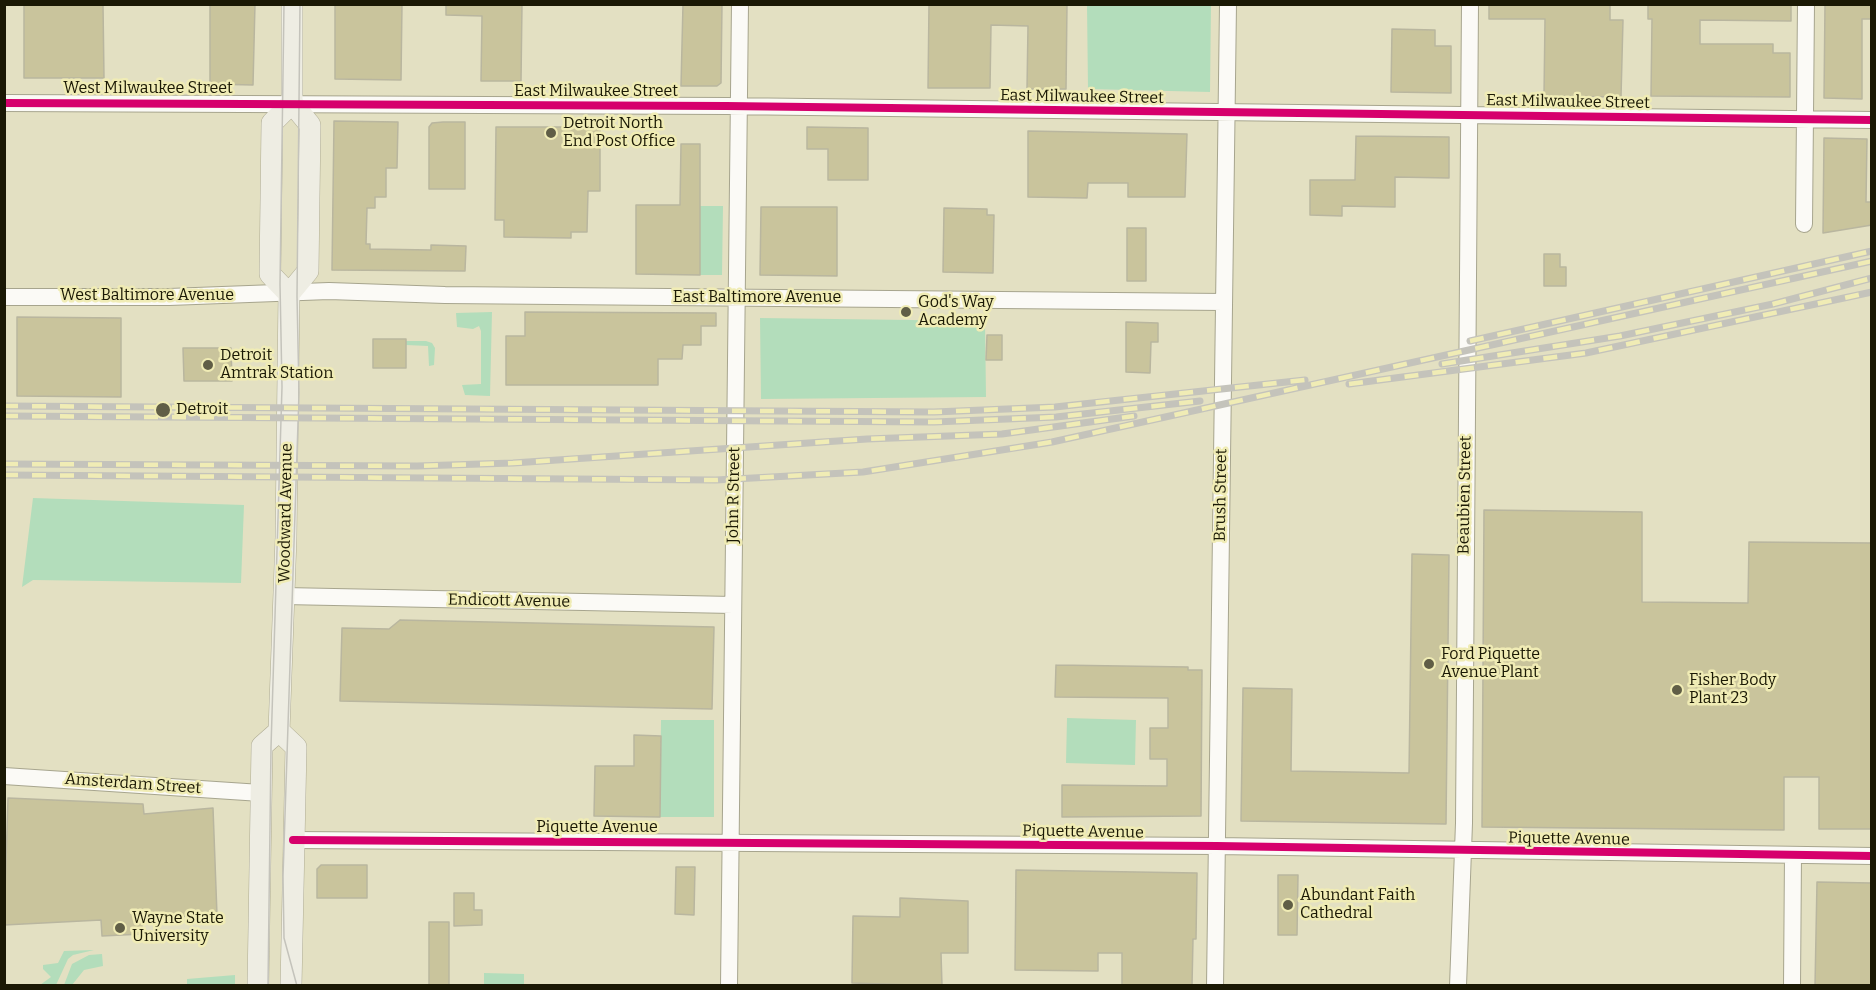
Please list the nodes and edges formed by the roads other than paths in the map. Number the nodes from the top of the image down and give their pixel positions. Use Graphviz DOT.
graph roads {
  1 [pos="292,4"];
  2 [pos="740,4"];
  3 [pos="1228,4"];
  4 [pos="1470,4"];
  5 [pos="1806,4"];
  6 [pos="4,103"];
  7 [pos="292,103"];
  8 [pos="739,106"];
  9 [pos="1227,112"];
  10 [pos="1469,115"];
  11 [pos="1805,120"];
  12 [pos="1872,120"];
  13 [pos="1804,224"];
  14 [pos="289,294"];
  15 [pos="4,297"];
  16 [pos="736,298"];
  17 [pos="1224,302"];
  18 [pos="284,596"];
  19 [pos="733,605"];
  20 [pos="279,731"];
  21 [pos="4,776"];
  22 [pos="261,793"];
  23 [pos="293,840"];
  24 [pos="731,842"];
  25 [pos="1217,846"];
  26 [pos="1463,851"];
  27 [pos="1793,855"];
  28 [pos="1872,856"];
  29 [pos="258,986"];
  30 [pos="291,986"];
  31 [pos="729,986"];
  32 [pos="1215,986"];
  33 [pos="1458,986"];
  34 [pos="1792,986"];
  1 -- 7 [label="main road"];
  2 -- 8 [label="street, John R Street"];
  3 -- 9 [label="street, Brush Street"];
  4 -- 10 [label="street, Beaubien Street"];
  5 -- 11 [label="street"];
  6 -- 7 [label="street, West Milwaukee Street"];
  7 -- 8 [label="street, East Milwaukee Street"];
  7 -- 14 [label="main road"];
  7 -- 14 [label="main road"];
  8 -- 9 [label="street, East Milwaukee Street"];
  8 -- 16 [label="street, John R Street"];
  9 -- 10 [label="street, East Milwaukee Street"];
  9 -- 17 [label="street, Brush Street"];
  10 -- 11 [label="street, East Milwaukee Street"];
  10 -- 26 [label="street, Beaubien Street"];
  11 -- 12 [label="street, East Milwaukee Street"];
  11 -- 13 [label="street"];
  14 -- 15 [label="street, West Baltimore Avenue"];
  14 -- 16 [label="street, East Baltimore Avenue"];
  14 -- 18 [label="main road, Woodward Avenue"];
  16 -- 17 [label="street, East Baltimore Avenue"];
  16 -- 19 [label="street, John R Street"];
  17 -- 25 [label="street, Brush Street"];
  18 -- 19 [label="street, Endicott Avenue"];
  18 -- 20 [label="main road, Woodward Avenue"];
  19 -- 24 [label="street, John R Street"];
  20 -- 22 [label="main road"];
  20 -- 23 [label="main road"];
  21 -- 22 [label="street, Amsterdam Street"];
  22 -- 29 [label="main road"];
  23 -- 24 [label="street, Piquette Avenue"];
  23 -- 30 [label="main road"];
  24 -- 25 [label="street, Piquette Avenue"];
  24 -- 31 [label="street, John R Street"];
  25 -- 26 [label="street, Piquette Avenue"];
  25 -- 32 [label="street, Brush Street"];
  26 -- 27 [label="street, Piquette Avenue"];
  26 -- 33 [label="street, Beaubien Street"];
  27 -- 28 [label="street, Piquette Avenue"];
  27 -- 34 [label="street"];
}
